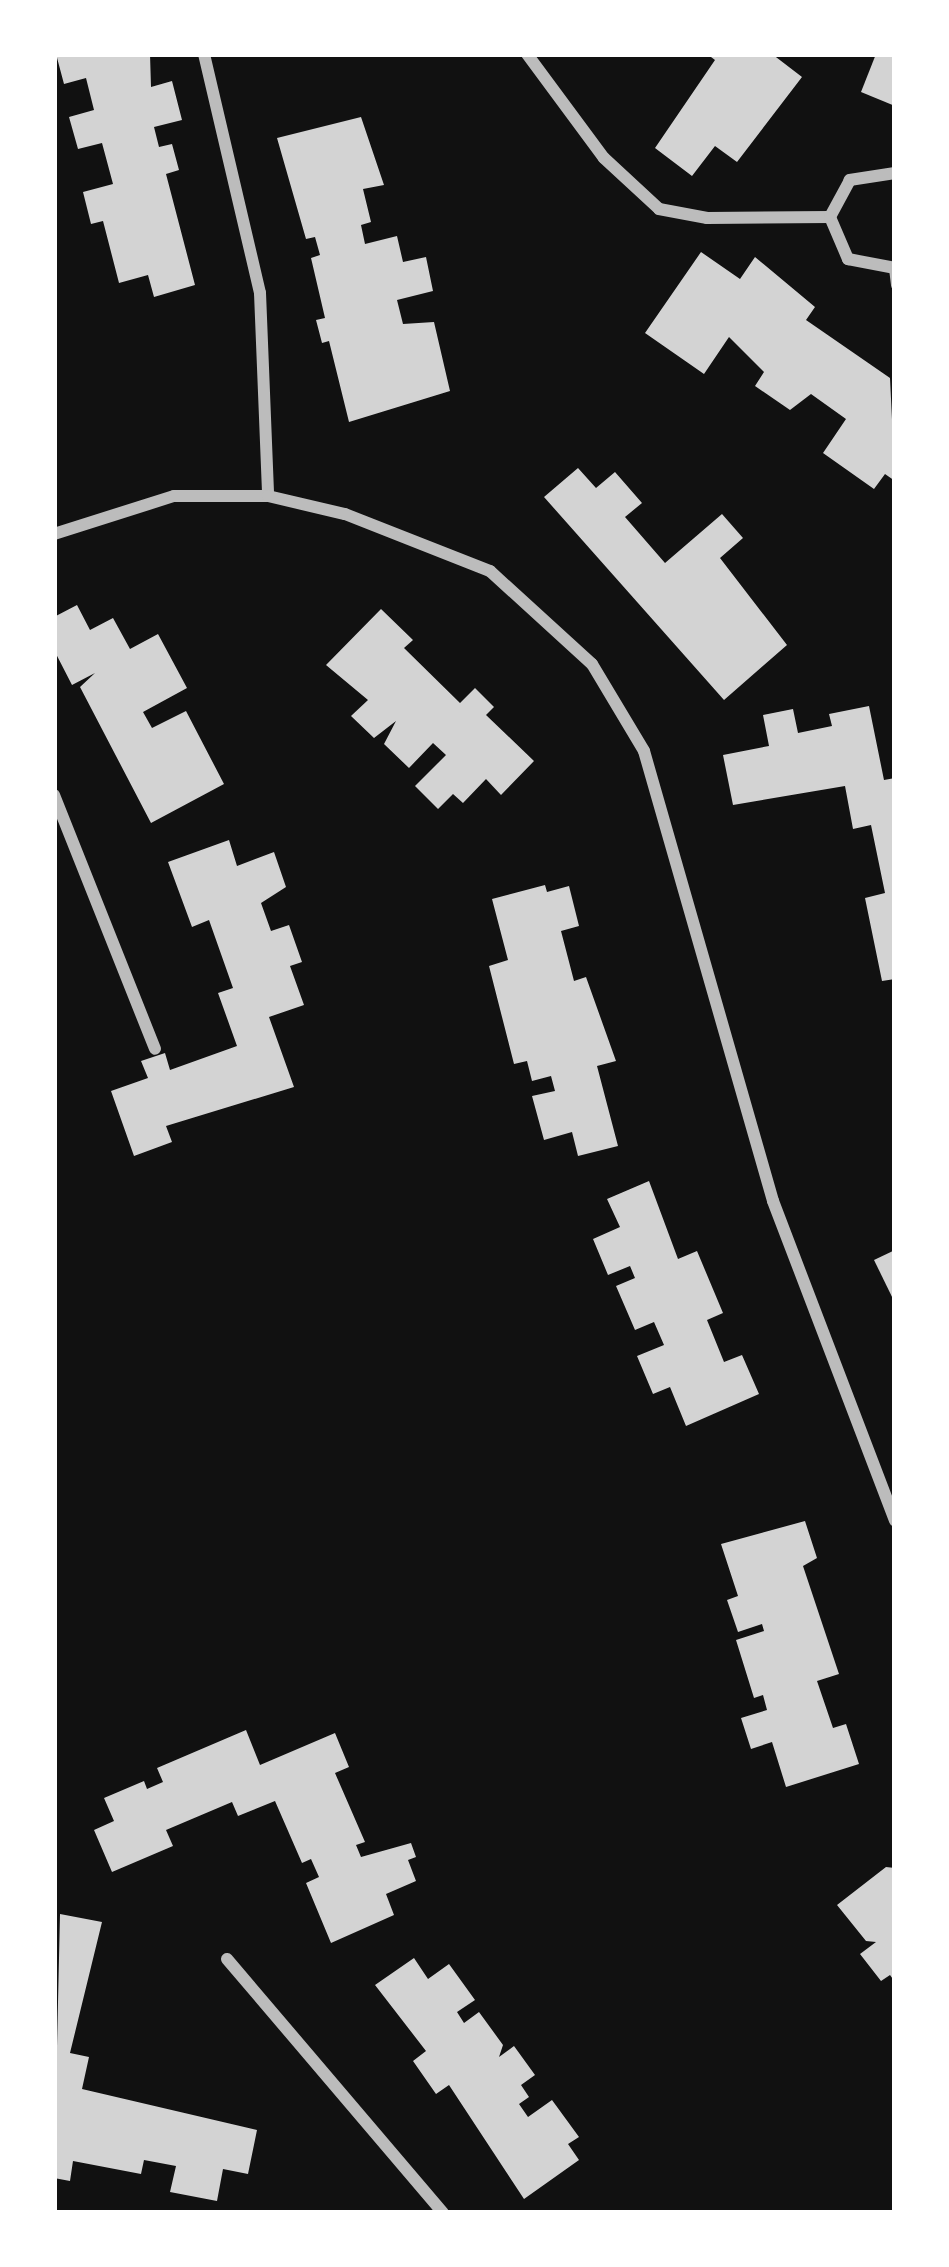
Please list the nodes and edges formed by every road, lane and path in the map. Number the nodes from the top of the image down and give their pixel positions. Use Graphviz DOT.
graph roads {
  1 [pos="204,54"];
  2 [pos="526,54"];
  3 [pos="895,173"];
  4 [pos="830,217"];
  5 [pos="894,268"];
  6 [pos="895,285"];
  7 [pos="268,496"];
  8 [pos="54,535"];
  9 [pos="54,795"];
  10 [pos="155,1048"];
  11 [pos="895,1521"];
  12 [pos="227,1959"];
  13 [pos="443,2213"];
  1 -- 7 [label="street"];
  2 -- 4 [label="street"];
  3 -- 4 [label="street"];
  4 -- 5 [label="street"];
  5 -- 6 [label="lane"];
  7 -- 8 [label="street"];
  7 -- 11 [label="street"];
  9 -- 10 [label="street"];
  12 -- 13 [label="street"];
}
